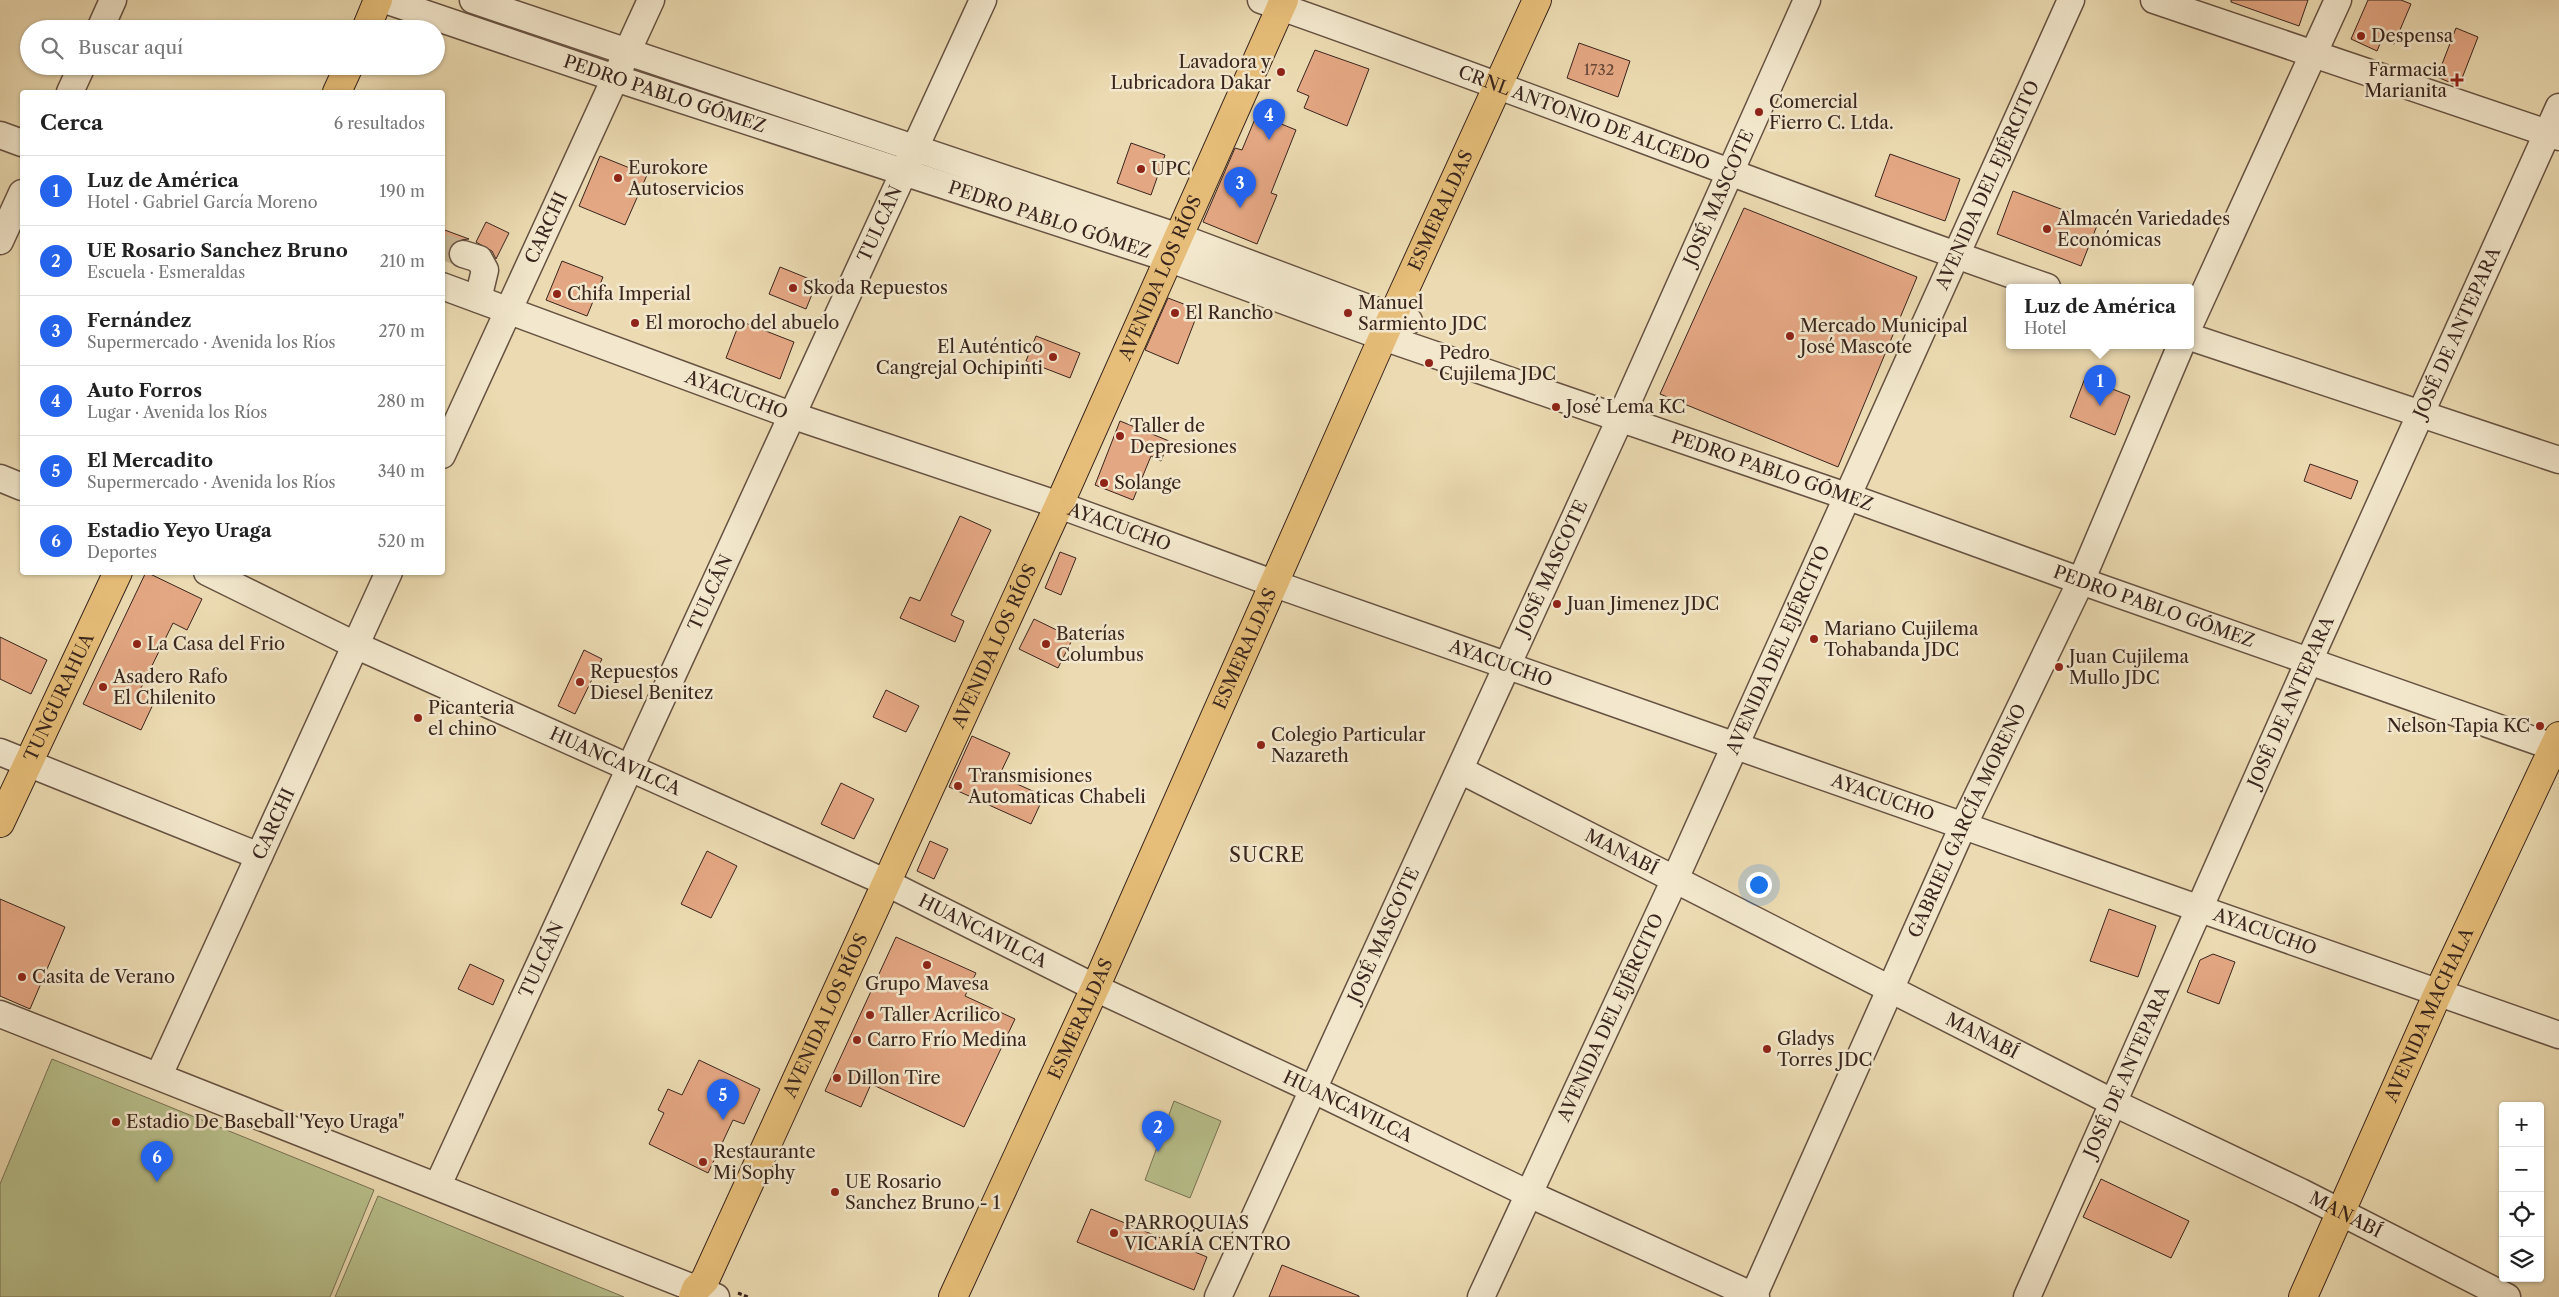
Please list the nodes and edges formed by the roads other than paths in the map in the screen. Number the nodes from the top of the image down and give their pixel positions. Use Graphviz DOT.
graph roads {
  1 [pos="113,0"];
  2 [pos="378,0"];
  3 [pos="385,0"];
  4 [pos="473,0"];
  5 [pos="651,0"];
  6 [pos="983,0"];
  7 [pos="1536,0"];
  8 [pos="1553,0"];
  9 [pos="1808,0"];
  10 [pos="2071,0"];
  11 [pos="2154,0"];
  12 [pos="2338,0"];
  13 [pos="1272,2"];
  14 [pos="104,20"];
  15 [pos="370,20"];
  16 [pos="444,20"];
  17 [pos="445,20"];
  18 [pos="626,53"];
  19 [pos="2312,54"];
  20 [pos="78,75"];
  21 [pos="345,75"];
  22 [pos="615,78"];
  23 [pos="1505,88"];
  24 [pos="71,90"];
  25 [pos="338,90"];
  26 [pos="2559,107"];
  27 [pos="2553,134"];
  28 [pos="0,135"];
  29 [pos="20,142"];
  30 [pos="909,161"];
  31 [pos="1729,173"];
  32 [pos="20,197"];
  33 [pos="0,241"];
  34 [pos="1167,245"];
  35 [pos="463,254"];
  36 [pos="1956,256"];
  37 [pos="2038,284"];
  38 [pos="445,287"];
  39 [pos="478,298"];
  40 [pos="509,310"];
  41 [pos="2194,315"];
  42 [pos="1397,329"];
  43 [pos="2194,337"];
  44 [pos="2179,349"];
  45 [pos="2421,413"];
  46 [pos="791,415"];
  47 [pos="1620,419"];
  48 [pos="445,449"];
  49 [pos="2559,460"];
  50 [pos="0,478"];
  51 [pos="20,487"];
  52 [pos="1849,496"];
  53 [pos="1051,502"];
  54 [pos="117,575"];
  55 [pos="213,575"];
  56 [pos="388,575"];
  57 [pos="2081,581"];
  58 [pos="1282,586"];
  59 [pos="355,645"];
  60 [pos="2309,661"];
  61 [pos="1508,666"];
  62 [pos="2557,744"];
  63 [pos="1735,746"];
  64 [pos="0,752"];
  65 [pos="27,763"];
  66 [pos="631,769"];
  67 [pos="1460,770"];
  68 [pos="0,823"];
  69 [pos="1963,826"];
  70 [pos="259,856"];
  71 [pos="877,879"];
  72 [pos="1675,880"];
  73 [pos="2200,910"];
  74 [pos="1890,988"];
  75 [pos="1101,991"];
  76 [pos="2438,993"];
  77 [pos="0,1014"];
  78 [pos="2559,1035"];
  79 [pos="159,1075"];
  80 [pos="1312,1089"];
  81 [pos="2114,1104"];
  82 [pos="438,1185"];
  83 [pos="1529,1194"];
  84 [pos="2341,1213"];
  85 [pos="702,1294"];
  86 [pos="953,1297"];
  87 [pos="970,1297"];
  88 [pos="1218,1297"];
  89 [pos="1481,1297"];
  90 [pos="1754,1297"];
  91 [pos="2027,1297"];
  92 [pos="2303,1297"];
  93 [pos="2507,1297"];
  1 -- 14 [label="street"];
  2 -- 15 [label="main road"];
  3 -- 16 [label="street, PEDRO PABLO GÓMEZ"];
  4 -- 18 [label="street, PEDRO PABLO GÓMEZ"];
  5 -- 18 [label="street, CARCHI"];
  6 -- 30 [label="street, TULCÁN"];
  7 -- 23 [label="main road, ESMERALDAS"];
  8 -- 23 [label="main road, ESMERALDAS"];
  9 -- 31 [label="street, JOSÉ MASCOTE"];
  10 -- 36 [label="street, AVENIDA DEL EJÉRCITO"];
  11 -- 19 [label="street"];
  12 -- 19 [label="street"];
  13 -- 23 [label="street, CRNL ANTONIO DE ALCEDO"];
  13 -- 34 [label="main road, AVENIDA LOS RÍOS"];
  17 -- 22 [label="street, PEDRO PABLO GÓMEZ"];
  18 -- 22 [label="street, CARCHI"];
  18 -- 30 [label="street, PEDRO PABLO GÓMEZ"];
  19 -- 27 [label="street"];
  19 -- 41 [label="street"];
  20 -- 24 [label="street"];
  21 -- 25 [label="main road"];
  22 -- 30 [label="street, PEDRO PABLO GÓMEZ"];
  22 -- 40 [label="street, CARCHI"];
  23 -- 31 [label="street, CRNL ANTONIO DE ALCEDO"];
  23 -- 42 [label="main road, ESMERALDAS"];
  26 -- 27 [label="street, JOSÉ DE ANTEPARA"];
  27 -- 45 [label="street, JOSÉ DE ANTEPARA"];
  28 -- 29 [label="street"];
  30 -- 34 [label="street, PEDRO PABLO GÓMEZ"];
  30 -- 46 [label="street, TULCÁN"];
  31 -- 36 [label="street, CRNL ANTONIO DE ALCEDO"];
  31 -- 47 [label="street, JOSÉ MASCOTE"];
  32 -- 33 [label="street"];
  34 -- 42 [label="street, PEDRO PABLO GÓMEZ"];
  34 -- 53 [label="main road, AVENIDA LOS RÍOS"];
  35 -- 39 [label="street"];
  36 -- 37 [label="street, CRNL ANTONIO DE ALCEDO"];
  36 -- 52 [label="street, AVENIDA DEL EJÉRCITO"];
  38 -- 39 [label="street, AYACUCHO"];
  39 -- 40 [label="street, AYACUCHO"];
  40 -- 46 [label="street, AYACUCHO"];
  40 -- 48 [label="street, CARCHI"];
  42 -- 47 [label="street, PEDRO PABLO GÓMEZ"];
  42 -- 58 [label="main road, ESMERALDAS"];
  43 -- 45 [label="street"];
  44 -- 57 [label="street, GABRIEL GARCÍA MORENO"];
  45 -- 49 [label="street"];
  45 -- 60 [label="street, JOSÉ DE ANTEPARA"];
  46 -- 53 [label="street, AYACUCHO"];
  46 -- 66 [label="street, TULCÁN"];
  47 -- 52 [label="street, PEDRO PABLO GÓMEZ"];
  47 -- 61 [label="street, JOSÉ MASCOTE"];
  50 -- 51 [label="street"];
  52 -- 57 [label="street, PEDRO PABLO GÓMEZ"];
  52 -- 63 [label="street, AVENIDA DEL EJÉRCITO"];
  53 -- 58 [label="street, AYACUCHO"];
  53 -- 71 [label="main road, AVENIDA LOS RÍOS"];
  54 -- 65 [label="main road, TUNGURAHUA"];
  55 -- 59 [label="street, HUANCAVILCA"];
  56 -- 59 [label="street, CARCHI"];
  57 -- 60 [label="street, PEDRO PABLO GÓMEZ"];
  57 -- 69 [label="street, GABRIEL GARCÍA MORENO"];
  58 -- 61 [label="street, AYACUCHO"];
  58 -- 75 [label="main road, ESMERALDAS"];
  59 -- 66 [label="street, HUANCAVILCA"];
  59 -- 70 [label="street, CARCHI"];
  60 -- 62 [label="street, PEDRO PABLO GÓMEZ"];
  60 -- 73 [label="street, JOSÉ DE ANTEPARA"];
  61 -- 63 [label="street, AYACUCHO"];
  61 -- 67 [label="street, JOSÉ MASCOTE"];
  62 -- 76 [label="main road, AVENIDA MACHALA"];
  63 -- 69 [label="street, AYACUCHO"];
  63 -- 72 [label="street, AVENIDA DEL EJÉRCITO"];
  64 -- 65 [label="street"];
  65 -- 68 [label="main road, TUNGURAHUA"];
  65 -- 70 [label="street"];
  66 -- 71 [label="street, HUANCAVILCA"];
  66 -- 82 [label="street, TULCÁN"];
  67 -- 72 [label="street, MANABÍ"];
  67 -- 80 [label="street, JOSÉ MASCOTE"];
  69 -- 73 [label="street, AYACUCHO"];
  69 -- 74 [label="street, GABRIEL GARCÍA MORENO"];
  70 -- 79 [label="street, CARCHI"];
  71 -- 75 [label="street, HUANCAVILCA"];
  71 -- 85 [label="main road, AVENIDA LOS RÍOS"];
  72 -- 74 [label="street, MANABÍ"];
  72 -- 83 [label="street, AVENIDA DEL EJÉRCITO"];
  73 -- 76 [label="street, AYACUCHO"];
  73 -- 81 [label="street, JOSÉ DE ANTEPARA"];
  74 -- 81 [label="street, MANABÍ"];
  74 -- 90 [label="street, GABRIEL GARCÍA MORENO"];
  75 -- 80 [label="street, HUANCAVILCA"];
  75 -- 86 [label="main road, ESMERALDAS"];
  75 -- 87 [label="main road, ESMERALDAS"];
  76 -- 78 [label="street, AYACUCHO"];
  76 -- 84 [label="main road, AVENIDA MACHALA"];
  77 -- 79 [label="street"];
  79 -- 82 [label="street"];
  80 -- 83 [label="street, HUANCAVILCA"];
  80 -- 88 [label="street, JOSÉ MASCOTE"];
  81 -- 84 [label="street, MANABÍ"];
  81 -- 91 [label="street, JOSÉ DE ANTEPARA"];
  82 -- 85 [label="street"];
  83 -- 89 [label="street, AVENIDA DEL EJÉRCITO"];
  83 -- 90 [label="street, HUANCAVILCA"];
  84 -- 92 [label="main road, AVENIDA MACHALA"];
  84 -- 93 [label="street, MANABÍ"];
}
